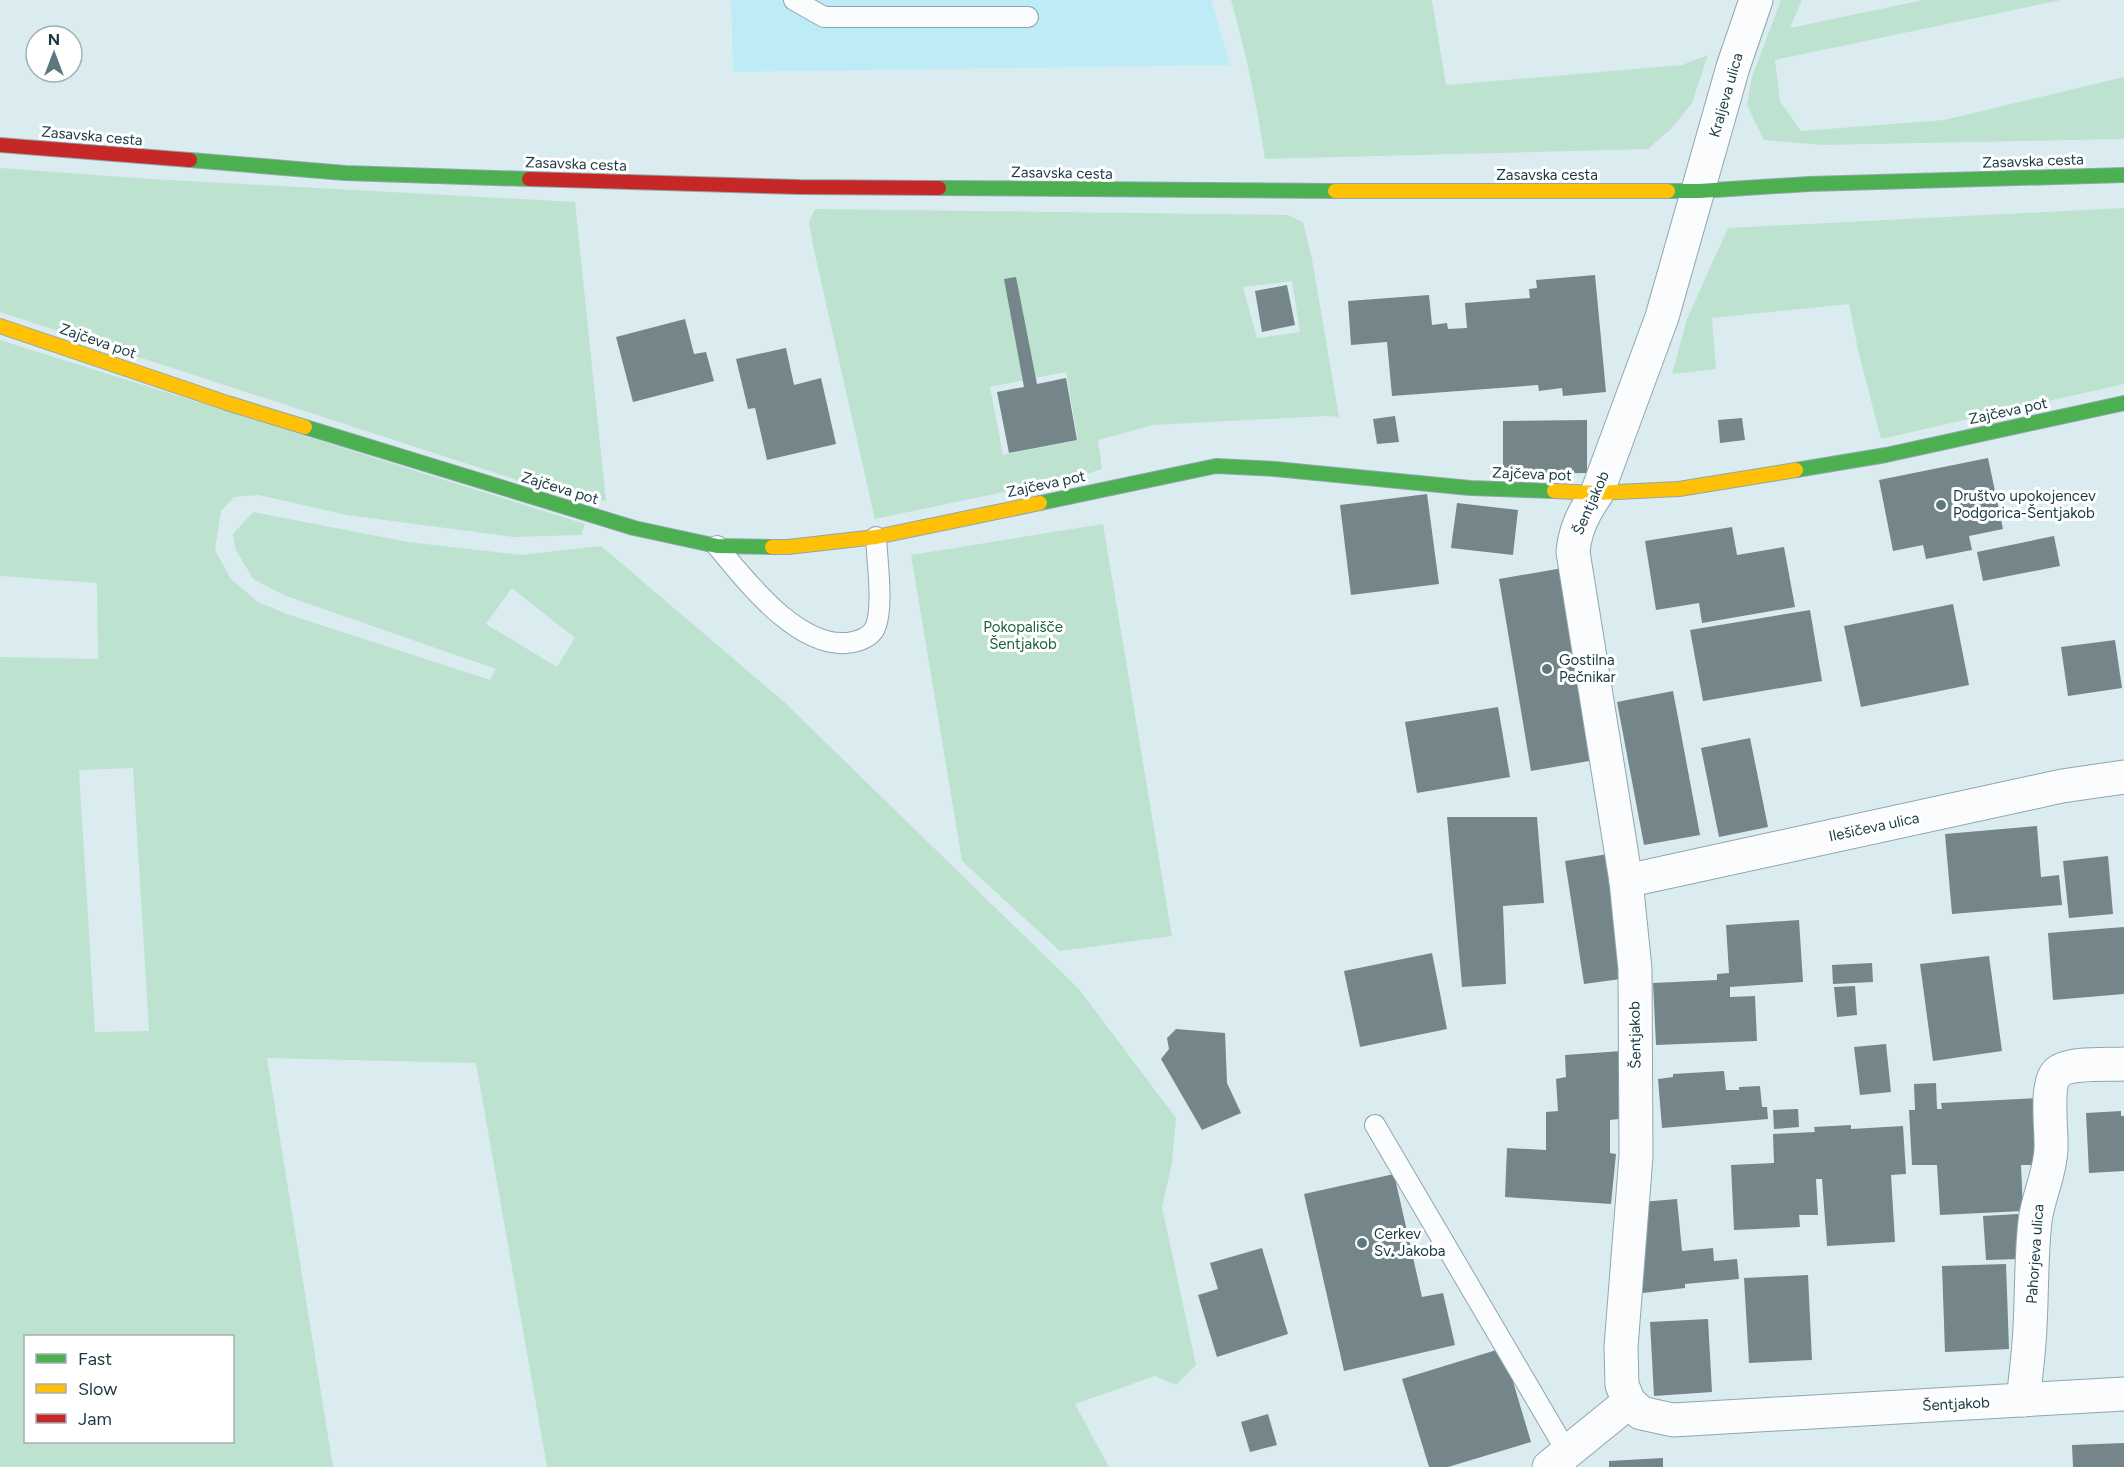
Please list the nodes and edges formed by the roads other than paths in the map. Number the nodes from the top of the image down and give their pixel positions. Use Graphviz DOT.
graph roads {
  1 [pos="794,0"];
  2 [pos="1756,0"];
  3 [pos="1028,17"];
  4 [pos="0,145"];
  5 [pos="2124,175"];
  6 [pos="1699,191"];
  7 [pos="0,326"];
  8 [pos="2124,403"];
  9 [pos="1597,493"];
  10 [pos="876,537"];
  11 [pos="717,546"];
  12 [pos="2124,777"];
  13 [pos="1626,881"];
  14 [pos="2124,1064"];
  15 [pos="1375,1125"];
  16 [pos="2124,1394"];
  17 [pos="2023,1400"];
  18 [pos="1629,1402"];
  19 [pos="1558,1460"];
  1 -- 3 [label="lane"];
  2 -- 6 [label="street, Kraljeva ulica"];
  4 -- 6 [label="street, Zasavska cesta"];
  5 -- 6 [label="street, Zasavska cesta"];
  6 -- 9 [label="street, Šentjakob"];
  7 -- 11 [label="street, Zajčeva pot"];
  8 -- 9 [label="street, Zajčeva pot"];
  9 -- 10 [label="street, Zajčeva pot"];
  9 -- 13 [label="street, Šentjakob"];
  10 -- 11 [label="street, Zajčeva pot"];
  10 -- 11 [label="lane"];
  12 -- 13 [label="street, Ilešičeva ulica"];
  13 -- 18 [label="street, Šentjakob"];
  14 -- 17 [label="street, Pahorjeva ulica"];
  15 -- 19 [label="lane"];
  16 -- 17 [label="street, Šentjakob"];
  17 -- 18 [label="street, Šentjakob"];
  18 -- 19 [label="street"];
}
